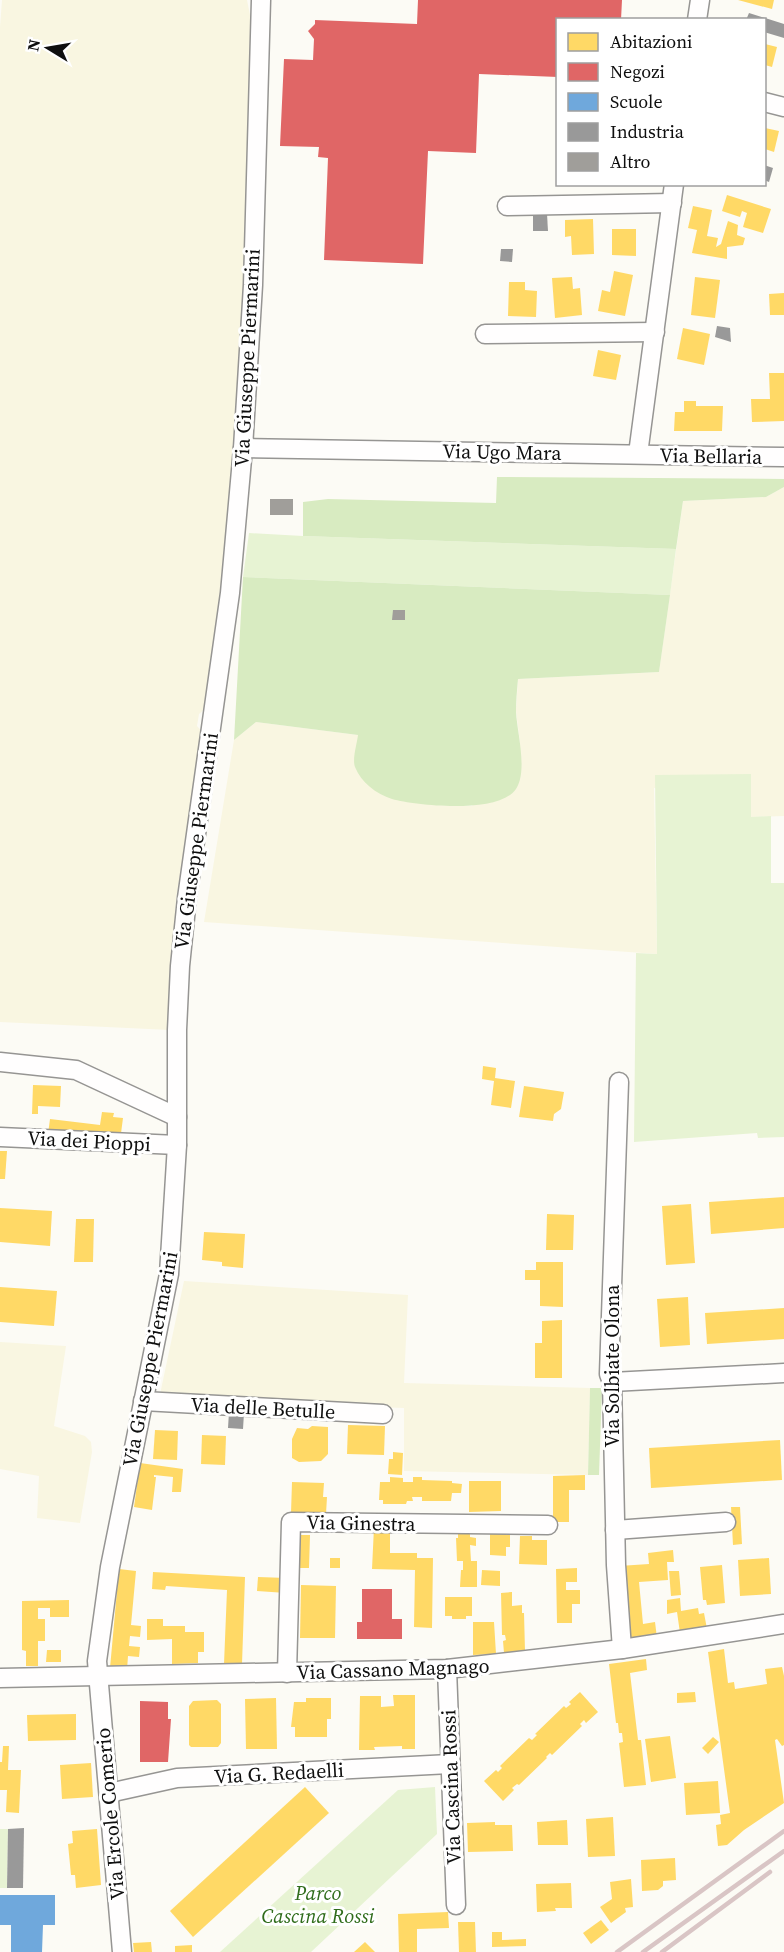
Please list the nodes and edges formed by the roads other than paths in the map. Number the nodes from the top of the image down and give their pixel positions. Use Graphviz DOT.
graph roads {
  1 [pos="261,0"];
  2 [pos="700,0"];
  3 [pos="697,18"];
  4 [pos="766,102"];
  5 [pos="784,107"];
  6 [pos="674,186"];
  7 [pos="672,203"];
  8 [pos="507,206"];
  9 [pos="656,332"];
  10 [pos="485,333"];
  11 [pos="243,448"];
  12 [pos="638,454"];
  13 [pos="784,457"];
  14 [pos="0,1062"];
  15 [pos="619,1082"];
  16 [pos="177,1118"];
  17 [pos="0,1137"];
  18 [pos="177,1145"];
  19 [pos="784,1373"];
  20 [pos="612,1382"];
  21 [pos="143,1401"];
  22 [pos="383,1414"];
  23 [pos="726,1522"];
  24 [pos="548,1525"];
  25 [pos="615,1530"];
  26 [pos="784,1624"];
  27 [pos="622,1649"];
  28 [pos="447,1669"];
  29 [pos="287,1673"];
  30 [pos="98,1677"];
  31 [pos="0,1678"];
  32 [pos="450,1764"];
  33 [pos="109,1793"];
  34 [pos="456,1905"];
  35 [pos="122,1952"];
  1 -- 11 [label="street, Via Giuseppe Piermarini"];
  2 -- 3 [label="street"];
  4 -- 5 [label="street"];
  6 -- 7 [label="street"];
  7 -- 8 [label="street"];
  7 -- 9 [label="street"];
  9 -- 10 [label="street"];
  9 -- 12 [label="street"];
  11 -- 12 [label="street, Via Ugo Mara"];
  11 -- 16 [label="street, Via Giuseppe Piermarini"];
  12 -- 13 [label="street, Via Bellaria"];
  14 -- 16 [label="street"];
  15 -- 20 [label="street, Via Solbiate Olona"];
  16 -- 18 [label="street, Via Giuseppe Piermarini"];
  17 -- 18 [label="street, Via dei Pioppi"];
  18 -- 21 [label="street, Via Giuseppe Piermarini"];
  19 -- 20 [label="street"];
  20 -- 25 [label="street, Via Solbiate Olona"];
  21 -- 22 [label="street, Via delle Betulle"];
  21 -- 30 [label="street, Via Giuseppe Piermarini"];
  23 -- 25 [label="street"];
  24 -- 29 [label="street, Via Ginestra"];
  25 -- 27 [label="street, Via Solbiate Olona"];
  26 -- 27 [label="street, Via Cassano Magnago"];
  27 -- 28 [label="street, Via Cassano Magnago"];
  28 -- 29 [label="street, Via Cassano Magnago"];
  28 -- 32 [label="street, Via Cascina Rossi"];
  29 -- 30 [label="street, Via Cassano Magnago"];
  30 -- 31 [label="street, Via Cassano Magnago"];
  30 -- 33 [label="street, Via Ercole Comerio"];
  32 -- 33 [label="street, Via G. Redaelli"];
  32 -- 34 [label="street, Via Cascina Rossi"];
  33 -- 35 [label="street, Via Ercole Comerio"];
}
